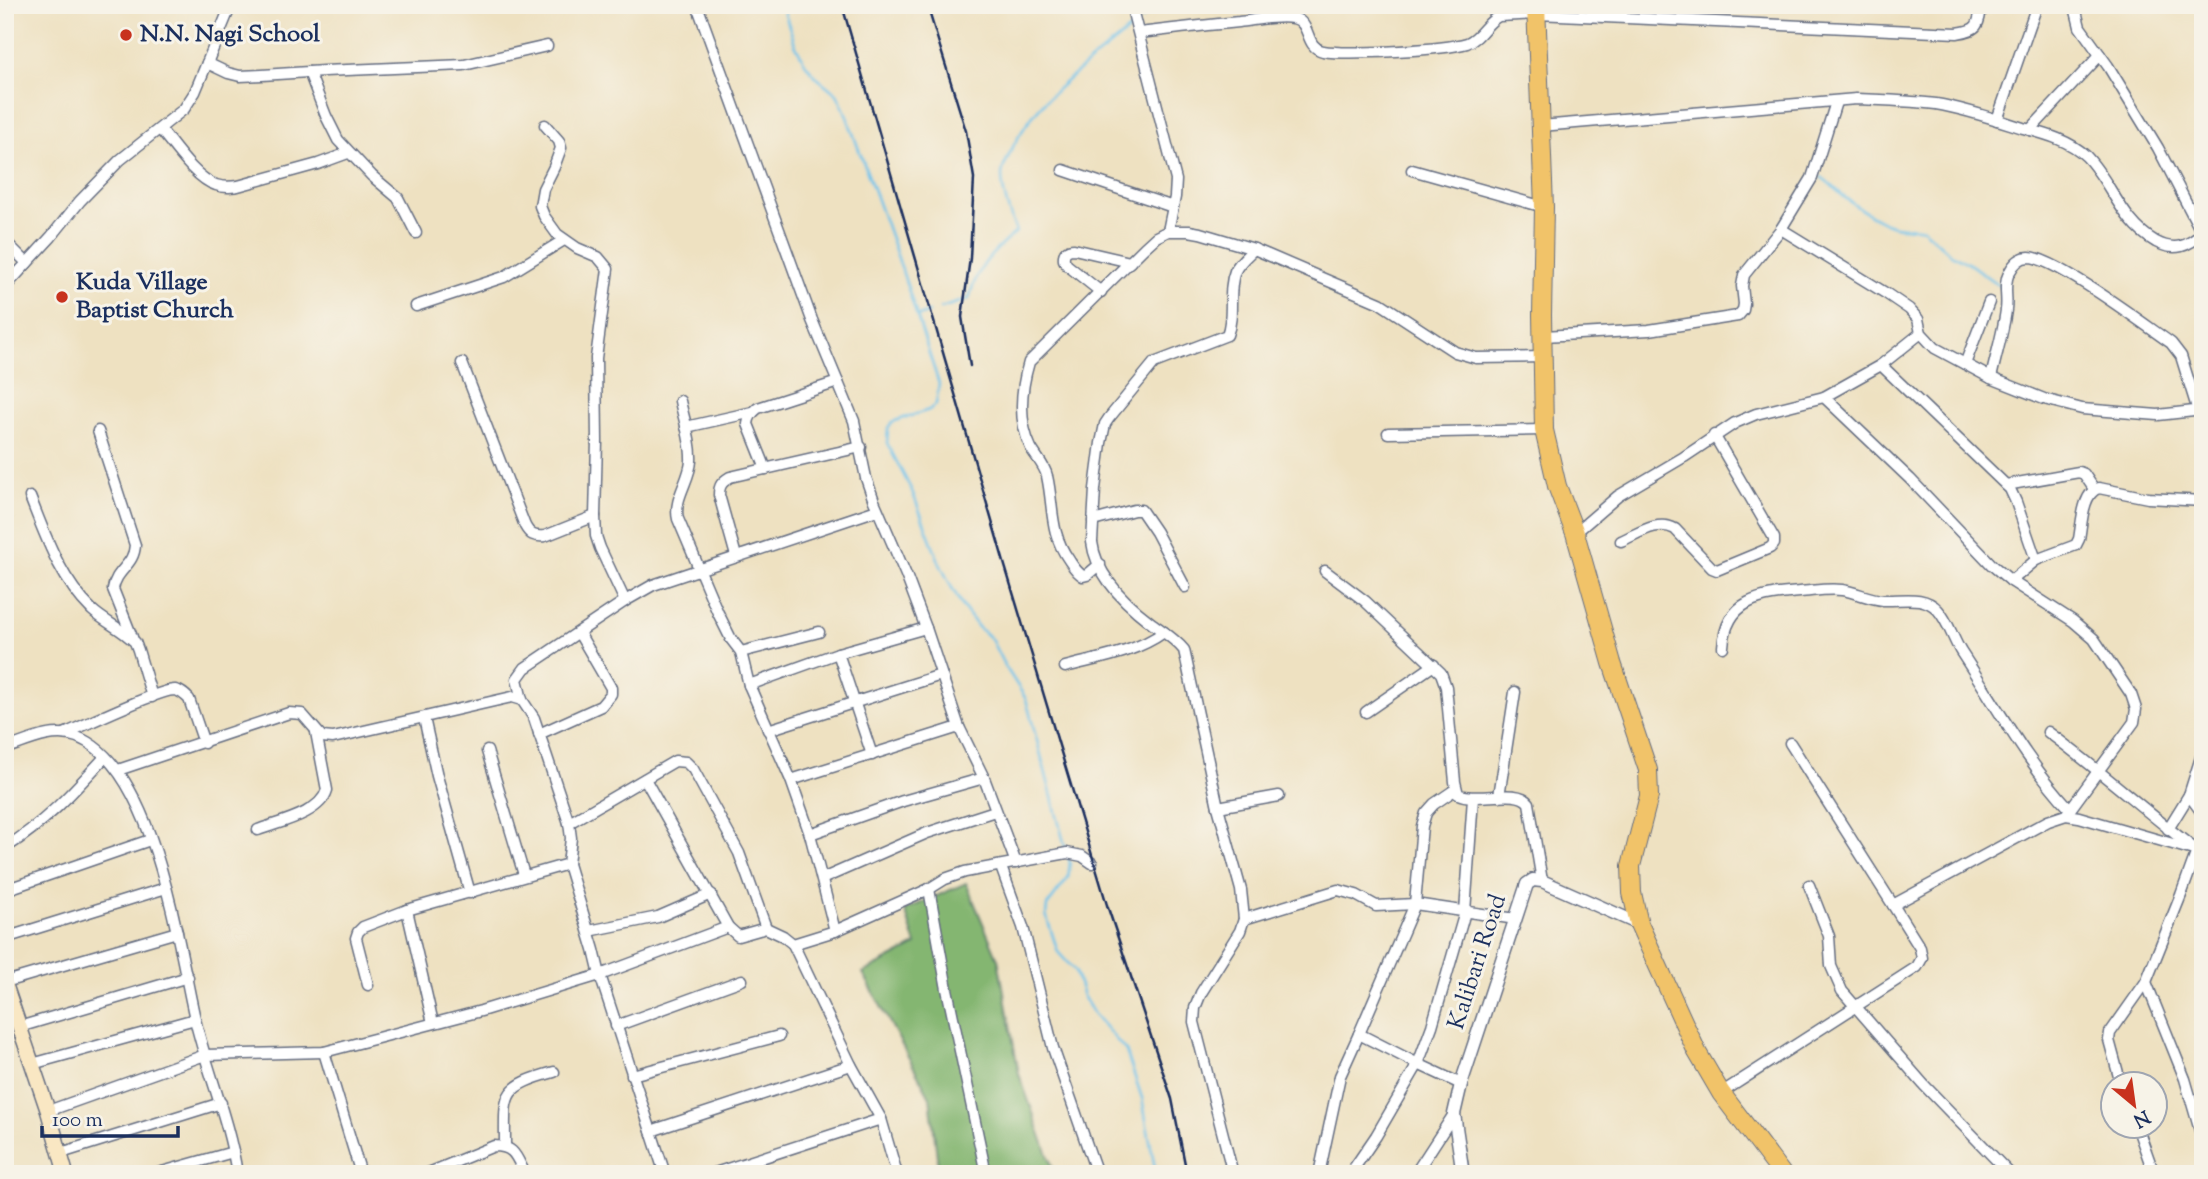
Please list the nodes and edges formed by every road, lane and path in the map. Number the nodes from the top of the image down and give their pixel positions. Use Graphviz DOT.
graph roads {
  1 [pos="232,5"];
  2 [pos="696,5"];
  3 [pos="1131,5"];
  4 [pos="1980,5"];
  5 [pos="2037,5"];
  6 [pos="2079,5"];
  7 [pos="1536,10"];
  8 [pos="1139,33"];
  9 [pos="547,46"];
  10 [pos="2100,55"];
  11 [pos="207,63"];
  12 [pos="309,72"];
  13 [pos="1836,102"];
  14 [pos="1997,120"];
  15 [pos="545,125"];
  16 [pos="1541,126"];
  17 [pos="159,130"];
  18 [pos="2030,130"];
  19 [pos="348,153"];
  20 [pos="1063,170"];
  21 [pos="1412,170"];
  22 [pos="1173,207"];
  23 [pos="1544,207"];
  24 [pos="1781,229"];
  25 [pos="1168,231"];
  26 [pos="416,233"];
  27 [pos="2203,233"];
  28 [pos="564,240"];
  29 [pos="5,241"];
  30 [pos="1254,249"];
  31 [pos="1130,262"];
  32 [pos="27,263"];
  33 [pos="5,287"];
  34 [pos="1101,292"];
  35 [pos="1989,302"];
  36 [pos="416,306"];
  37 [pos="1921,332"];
  38 [pos="1544,336"];
  39 [pos="1544,357"];
  40 [pos="462,363"];
  41 [pos="1965,364"];
  42 [pos="1881,365"];
  43 [pos="1991,378"];
  44 [pos="838,382"];
  45 [pos="1824,397"];
  46 [pos="680,401"];
  47 [pos="2201,411"];
  48 [pos="753,412"];
  49 [pos="686,428"];
  50 [pos="1544,430"];
  51 [pos="97,431"];
  52 [pos="1388,433"];
  53 [pos="1714,435"];
  54 [pos="861,447"];
  55 [pos="766,468"];
  56 [pos="2006,485"];
  57 [pos="2094,489"];
  58 [pos="30,497"];
  59 [pos="2203,501"];
  60 [pos="877,510"];
  61 [pos="595,516"];
  62 [pos="1093,521"];
  63 [pos="1575,533"];
  64 [pos="1621,541"];
  65 [pos="736,556"];
  66 [pos="2036,560"];
  67 [pos="1100,564"];
  68 [pos="700,569"];
  69 [pos="1325,571"];
  70 [pos="2011,581"];
  71 [pos="1185,587"];
  72 [pos="625,601"];
  73 [pos="926,628"];
  74 [pos="819,632"];
  75 [pos="1164,632"];
  76 [pos="579,633"];
  77 [pos="135,642"];
  78 [pos="1723,647"];
  79 [pos="741,652"];
  80 [pos="838,653"];
  81 [pos="1434,665"];
  82 [pos="1065,667"];
  83 [pos="941,676"];
  84 [pos="749,685"];
  85 [pos="1515,692"];
  86 [pos="152,696"];
  87 [pos="522,700"];
  88 [pos="856,702"];
  89 [pos="1366,712"];
  90 [pos="424,718"];
  91 [pos="959,727"];
  92 [pos="768,730"];
  93 [pos="316,732"];
  94 [pos="2048,732"];
  95 [pos="64,734"];
  96 [pos="539,734"];
  97 [pos="204,743"];
  98 [pos="1790,743"];
  99 [pos="5,749"];
  100 [pos="487,751"];
  101 [pos="2203,751"];
  102 [pos="872,755"];
  103 [pos="105,757"];
  104 [pos="2098,769"];
  105 [pos="118,770"];
  106 [pos="984,778"];
  107 [pos="645,779"];
  108 [pos="791,780"];
  109 [pos="1456,789"];
  110 [pos="2189,795"];
  111 [pos="1279,796"];
  112 [pos="1499,796"];
  113 [pos="1473,798"];
  114 [pos="1218,807"];
  115 [pos="995,811"];
  116 [pos="2068,812"];
  117 [pos="2203,814"];
  118 [pos="569,823"];
  119 [pos="2168,829"];
  120 [pos="258,830"];
  121 [pos="810,834"];
  122 [pos="150,839"];
  123 [pos="5,848"];
  124 [pos="2200,851"];
  125 [pos="568,863"];
  126 [pos="1016,863"];
  127 [pos="1092,863"];
  128 [pos="1001,867"];
  129 [pos="524,875"];
  130 [pos="822,879"];
  131 [pos="1542,881"];
  132 [pos="1809,885"];
  133 [pos="166,888"];
  134 [pos="929,889"];
  135 [pos="5,890"];
  136 [pos="470,893"];
  137 [pos="710,894"];
  138 [pos="1415,904"];
  139 [pos="1894,905"];
  140 [pos="408,910"];
  141 [pos="1465,912"];
  142 [pos="1244,919"];
  143 [pos="1516,919"];
  144 [pos="1639,923"];
  145 [pos="728,927"];
  146 [pos="766,928"];
  147 [pos="589,931"];
  148 [pos="835,931"];
  149 [pos="177,932"];
  150 [pos="5,937"];
  151 [pos="793,944"];
  152 [pos="600,975"];
  153 [pos="188,977"];
  154 [pos="742,980"];
  155 [pos="2146,982"];
  156 [pos="5,983"];
  157 [pos="368,985"];
  158 [pos="1854,1007"];
  159 [pos="195,1019"];
  160 [pos="433,1023"];
  161 [pos="616,1026"];
  162 [pos="19,1027"];
  163 [pos="1359,1034"];
  164 [pos="779,1036"];
  165 [pos="324,1052"];
  166 [pos="205,1055"];
  167 [pos="32,1064"];
  168 [pos="1418,1064"];
  169 [pos="851,1065"];
  170 [pos="2117,1070"];
  171 [pos="554,1072"];
  172 [pos="632,1075"];
  173 [pos="1461,1084"];
  174 [pos="1721,1093"];
  175 [pos="221,1103"];
  176 [pos="48,1111"];
  177 [pos="1454,1114"];
  178 [pos="881,1119"];
  179 [pos="651,1131"];
  180 [pos="2142,1140"];
  181 [pos="2203,1142"];
  182 [pos="505,1146"];
  183 [pos="233,1152"];
  184 [pos="61,1153"];
  185 [pos="435,1172"];
  186 [pos="66,1174"];
  187 [pos="155,1174"];
  188 [pos="237,1174"];
  189 [pos="361,1174"];
  190 [pos="525,1174"];
  191 [pos="665,1174"];
  192 [pos="712,1174"];
  193 [pos="897,1174"];
  194 [pos="986,1174"];
  195 [pos="1097,1174"];
  196 [pos="1233,1174"];
  197 [pos="1319,1174"];
  198 [pos="1350,1174"];
  199 [pos="1415,1174"];
  200 [pos="1463,1174"];
  201 [pos="1782,1174"];
  202 [pos="2010,1174"];
  203 [pos="2154,1174"];
  1 -- 11 [label="street"];
  2 -- 44 [label="street"];
  3 -- 8 [label="street"];
  4 -- 7 [label="street"];
  5 -- 14 [label="street"];
  6 -- 10 [label="street"];
  7 -- 8 [label="street"];
  7 -- 16 [label="highway"];
  8 -- 22 [label="street"];
  9 -- 12 [label="street"];
  10 -- 18 [label="street"];
  10 -- 27 [label="street"];
  11 -- 12 [label="street"];
  11 -- 17 [label="street"];
  12 -- 19 [label="street"];
  13 -- 14 [label="street"];
  13 -- 16 [label="street"];
  13 -- 24 [label="street"];
  14 -- 18 [label="street"];
  15 -- 28 [label="street"];
  16 -- 23 [label="highway"];
  17 -- 19 [label="street"];
  17 -- 32 [label="street"];
  18 -- 27 [label="street"];
  19 -- 26 [label="street"];
  20 -- 22 [label="street"];
  21 -- 23 [label="street"];
  22 -- 25 [label="street"];
  23 -- 38 [label="highway"];
  24 -- 37 [label="street"];
  24 -- 38 [label="street"];
  25 -- 30 [label="street"];
  25 -- 31 [label="street"];
  28 -- 36 [label="street"];
  28 -- 61 [label="street"];
  29 -- 32 [label="street"];
  30 -- 39 [label="street"];
  30 -- 62 [label="street"];
  31 -- 34 [label="street"];
  31 -- 34 [label="street"];
  32 -- 33 [label="street"];
  34 -- 67 [label="street"];
  35 -- 41 [label="street"];
  37 -- 41 [label="street"];
  37 -- 42 [label="street"];
  38 -- 39 [label="highway"];
  39 -- 50 [label="highway"];
  40 -- 61 [label="street"];
  41 -- 43 [label="street"];
  42 -- 45 [label="street"];
  42 -- 56 [label="street"];
  43 -- 47 [label="street"];
  43 -- 47 [label="street"];
  44 -- 48 [label="street"];
  44 -- 54 [label="street"];
  45 -- 53 [label="street"];
  45 -- 70 [label="street"];
  46 -- 49 [label="street"];
  48 -- 49 [label="street"];
  48 -- 55 [label="street"];
  49 -- 68 [label="street"];
  50 -- 52 [label="street"];
  50 -- 63 [label="highway"];
  51 -- 77 [label="street"];
  53 -- 63 [label="street"];
  53 -- 64 [label="street"];
  54 -- 55 [label="street"];
  54 -- 60 [label="street"];
  55 -- 65 [label="street"];
  56 -- 57 [label="street"];
  56 -- 66 [label="street"];
  57 -- 59 [label="street"];
  57 -- 66 [label="street"];
  58 -- 77 [label="street"];
  60 -- 65 [label="street"];
  60 -- 73 [label="street"];
  61 -- 72 [label="street"];
  62 -- 67 [label="street"];
  62 -- 71 [label="street"];
  63 -- 144 [label="highway"];
  65 -- 68 [label="street"];
  66 -- 70 [label="street"];
  67 -- 75 [label="street"];
  68 -- 72 [label="street"];
  68 -- 79 [label="street"];
  69 -- 81 [label="street"];
  70 -- 104 [label="street"];
  72 -- 76 [label="street"];
  73 -- 80 [label="street"];
  73 -- 83 [label="street"];
  74 -- 79 [label="street"];
  75 -- 82 [label="street"];
  75 -- 114 [label="street"];
  76 -- 87 [label="street"];
  76 -- 96 [label="street"];
  77 -- 86 [label="street"];
  78 -- 116 [label="street"];
  79 -- 84 [label="street"];
  80 -- 84 [label="street"];
  80 -- 88 [label="street"];
  81 -- 89 [label="street"];
  81 -- 109 [label="street"];
  83 -- 88 [label="street"];
  83 -- 91 [label="street"];
  84 -- 92 [label="street"];
  85 -- 112 [label="street"];
  86 -- 95 [label="street"];
  86 -- 97 [label="street"];
  87 -- 90 [label="street"];
  87 -- 96 [label="street"];
  88 -- 92 [label="street"];
  88 -- 102 [label="street"];
  90 -- 93 [label="street"];
  90 -- 136 [label="street"];
  91 -- 102 [label="street"];
  91 -- 106 [label="street"];
  92 -- 108 [label="street"];
  93 -- 97 [label="street"];
  93 -- 120 [label="street"];
  94 -- 104 [label="street"];
  95 -- 99 [label="street"];
  95 -- 103 [label="street"];
  96 -- 118 [label="street"];
  97 -- 105 [label="street"];
  98 -- 139 [label="street"];
  100 -- 129 [label="street"];
  101 -- 110 [label="street"];
  102 -- 108 [label="street"];
  103 -- 105 [label="street"];
  103 -- 123 [label="street"];
  104 -- 116 [label="street"];
  104 -- 119 [label="street"];
  105 -- 122 [label="street"];
  106 -- 115 [label="street"];
  106 -- 121 [label="street"];
  107 -- 118 [label="street"];
  107 -- 137 [label="street"];
  107 -- 146 [label="street"];
  108 -- 121 [label="street"];
  109 -- 113 [label="street"];
  109 -- 138 [label="street"];
  110 -- 117 [label="street"];
  110 -- 119 [label="street"];
  111 -- 114 [label="street"];
  112 -- 113 [label="street"];
  112 -- 131 [label="street"];
  113 -- 141 [label="street"];
  114 -- 142 [label="street"];
  115 -- 126 [label="street"];
  115 -- 130 [label="street"];
  116 -- 124 [label="street"];
  116 -- 139 [label="street"];
  118 -- 125 [label="street"];
  119 -- 124 [label="street"];
  121 -- 130 [label="street"];
  122 -- 133 [label="street"];
  122 -- 135 [label="street"];
  124 -- 155 [label="street"];
  125 -- 129 [label="street"];
  125 -- 147 [label="street"];
  126 -- 127 [label="street"];
  126 -- 128 [label="street"];
  128 -- 134 [label="street"];
  128 -- 195 [label="street"];
  129 -- 136 [label="street"];
  130 -- 148 [label="street"];
  131 -- 143 [label="street, Kalibari Road"];
  131 -- 144 [label="street, Kalibari Road"];
  132 -- 158 [label="street"];
  133 -- 149 [label="street"];
  133 -- 150 [label="street"];
  134 -- 148 [label="street"];
  134 -- 194 [label="street"];
  136 -- 140 [label="street"];
  137 -- 145 [label="street"];
  137 -- 147 [label="street"];
  138 -- 141 [label="street"];
  138 -- 142 [label="street"];
  138 -- 163 [label="street"];
  139 -- 158 [label="street"];
  140 -- 157 [label="street"];
  140 -- 160 [label="street"];
  141 -- 143 [label="street"];
  141 -- 168 [label="street"];
  142 -- 196 [label="street"];
  143 -- 173 [label="street, Kalibari Road"];
  144 -- 174 [label="highway"];
  145 -- 146 [label="street"];
  145 -- 152 [label="street"];
  146 -- 151 [label="street"];
  147 -- 152 [label="street"];
  148 -- 151 [label="street"];
  149 -- 153 [label="street"];
  149 -- 156 [label="street"];
  151 -- 169 [label="street"];
  152 -- 160 [label="street"];
  152 -- 161 [label="street"];
  153 -- 159 [label="street"];
  153 -- 162 [label="street"];
  154 -- 161 [label="street"];
  155 -- 170 [label="street"];
  155 -- 181 [label="street"];
  156 -- 162 [label="main road"];
  158 -- 174 [label="street"];
  158 -- 202 [label="street"];
  159 -- 166 [label="street"];
  159 -- 167 [label="street"];
  160 -- 165 [label="street"];
  161 -- 172 [label="street"];
  162 -- 167 [label="main road"];
  163 -- 168 [label="street"];
  163 -- 197 [label="street"];
  164 -- 172 [label="street"];
  165 -- 166 [label="street"];
  165 -- 189 [label="street"];
  166 -- 175 [label="street"];
  166 -- 176 [label="street"];
  167 -- 176 [label="main road"];
  168 -- 173 [label="street"];
  168 -- 198 [label="street"];
  169 -- 178 [label="street"];
  169 -- 179 [label="street"];
  171 -- 182 [label="street"];
  172 -- 179 [label="street"];
  173 -- 177 [label="street, Kalibari Road"];
  174 -- 201 [label="highway"];
  175 -- 183 [label="street"];
  175 -- 184 [label="street"];
  176 -- 184 [label="main road"];
  177 -- 199 [label="street"];
  177 -- 200 [label="street, Kalibari Road"];
  178 -- 192 [label="street"];
  178 -- 193 [label="street"];
  179 -- 191 [label="street"];
  180 -- 203 [label="street"];
  182 -- 185 [label="street"];
  182 -- 190 [label="street"];
  183 -- 187 [label="street"];
  183 -- 188 [label="street"];
  184 -- 186 [label="main road"];
}
